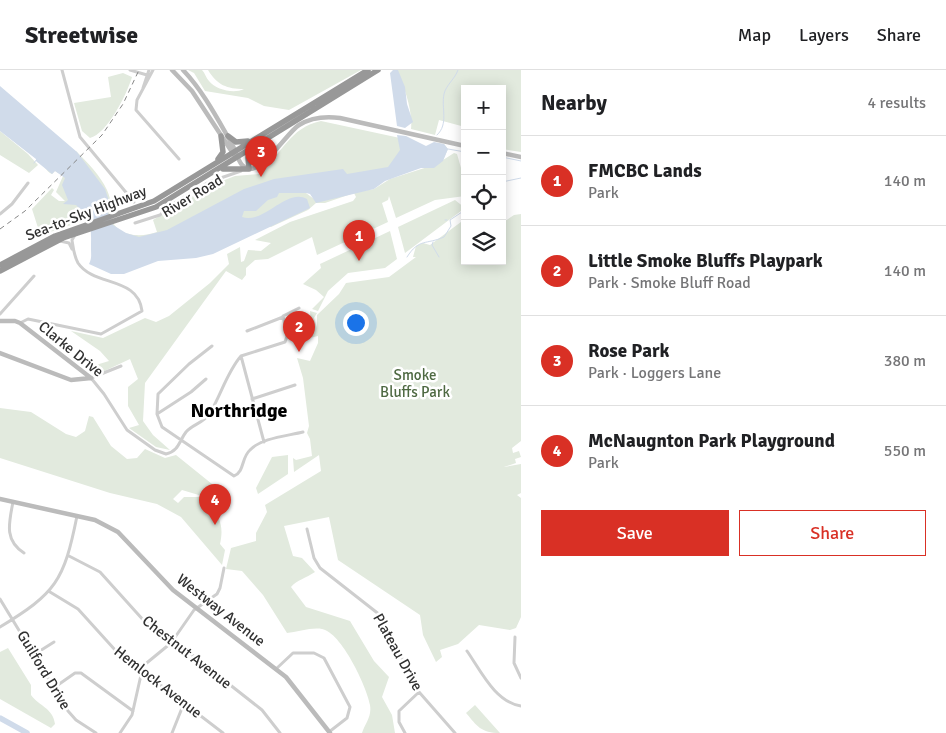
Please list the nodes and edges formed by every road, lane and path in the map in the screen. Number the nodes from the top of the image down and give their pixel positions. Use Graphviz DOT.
graph roads {
  1 [pos="62,70"];
  2 [pos="130,70"];
  3 [pos="149,70"];
  4 [pos="153,70"];
  5 [pos="172,70"];
  6 [pos="183,70"];
  7 [pos="368,70"];
  8 [pos="378,70"];
  9 [pos="147,75"];
  10 [pos="143,89"];
  11 [pos="220,136"];
  12 [pos="228,136"];
  13 [pos="255,139"];
  14 [pos="461,145"];
  15 [pos="250,149"];
  16 [pos="234,151"];
  17 [pos="506,154"];
  18 [pos="521,157"];
  19 [pos="237,158"];
  20 [pos="179,159"];
  21 [pos="215,163"];
  22 [pos="249,169"];
  23 [pos="214,172"];
  24 [pos="28,183"];
  25 [pos="134,202"];
  26 [pos="0,214"];
  27 [pos="115,218"];
  28 [pos="135,223"];
  29 [pos="89,226"];
  30 [pos="76,233"];
  31 [pos="54,242"];
  32 [pos="74,252"];
  33 [pos="0,265"];
  34 [pos="0,271"];
  35 [pos="34,276"];
  36 [pos="299,308"];
  37 [pos="0,314"];
  38 [pos="283,316"];
  39 [pos="0,321"];
  40 [pos="20,323"];
  41 [pos="247,331"];
  42 [pos="212,346"];
  43 [pos="0,353"];
  44 [pos="241,356"];
  45 [pos="121,366"];
  46 [pos="91,378"];
  47 [pos="206,379"];
  48 [pos="295,385"];
  49 [pos="252,399"];
  50 [pos="156,414"];
  51 [pos="303,432"];
  52 [pos="182,439"];
  53 [pos="264,442"];
  54 [pos="0,499"];
  55 [pos="13,502"];
  56 [pos="77,516"];
  57 [pos="307,529"];
  58 [pos="24,553"];
  59 [pos="69,556"];
  60 [pos="224,568"];
  61 [pos="50,592"];
  62 [pos="0,599"];
  63 [pos="197,608"];
  64 [pos="13,620"];
  65 [pos="0,627"];
  66 [pos="515,637"];
  67 [pos="173,640"];
  68 [pos="54,642"];
  69 [pos="467,651"];
  70 [pos="35,654"];
  71 [pos="276,669"];
  72 [pos="142,670"];
  73 [pos="521,678"];
  74 [pos="55,687"];
  75 [pos="419,692"];
  76 [pos="184,703"];
  77 [pos="521,706"];
  78 [pos="133,711"];
  79 [pos="96,733"];
  80 [pos="120,733"];
  81 [pos="172,733"];
  82 [pos="223,733"];
  83 [pos="280,733"];
  84 [pos="329,733"];
  85 [pos="405,733"];
  86 [pos="455,733"];
  1 -- 25 [label="street"];
  2 -- 9 [label="street"];
  3 -- 9 [label="street"];
  4 -- 10 [label="street"];
  5 -- 11 [label="street"];
  6 -- 12 [label="street"];
  7 -- 13 [label="highway, Sea-to-Sky Highway"];
  8 -- 15 [label="highway, Sea-to-Sky Highway"];
  9 -- 10 [label="street"];
  10 -- 20 [label="street"];
  11 -- 16 [label="street"];
  11 -- 21 [label="highway"];
  12 -- 13 [label="highway"];
  12 -- 16 [label="street"];
  13 -- 16 [label="highway, Sea-to-Sky Highway"];
  14 -- 22 [label="street"];
  15 -- 19 [label="highway, Sea-to-Sky Highway"];
  15 -- 22 [label="highway"];
  16 -- 19 [label="street"];
  16 -- 21 [label="highway, Sea-to-Sky Highway"];
  17 -- 18 [label="street"];
  19 -- 22 [label="street"];
  19 -- 23 [label="highway, Sea-to-Sky Highway"];
  21 -- 27 [label="highway, Sea-to-Sky Highway"];
  22 -- 23 [label="highway"];
  22 -- 28 [label="street, River Road"];
  23 -- 27 [label="highway, Sea-to-Sky Highway"];
  24 -- 26 [label="street"];
  27 -- 29 [label="highway, Sea-to-Sky Highway"];
  29 -- 30 [label="highway, Sea-to-Sky Highway"];
  29 -- 33 [label="highway, Sea-to-Sky Highway"];
  30 -- 31 [label="highway, Sea-to-Sky Highway"];
  30 -- 32 [label="street"];
  31 -- 32 [label="street"];
  31 -- 33 [label="highway"];
  31 -- 34 [label="highway, Sea-to-Sky Highway"];
  32 -- 40 [label="street"];
  35 -- 37 [label="street"];
  36 -- 38 [label="street"];
  38 -- 41 [label="street"];
  38 -- 44 [label="street"];
  39 -- 40 [label="street, Clarke Drive"];
  40 -- 46 [label="street, Clarke Drive"];
  42 -- 50 [label="street"];
  43 -- 46 [label="street"];
  44 -- 49 [label="street"];
  44 -- 52 [label="street, Clarke Drive"];
  45 -- 46 [label="street"];
  46 -- 52 [label="street, Clarke Drive"];
  47 -- 50 [label="street"];
  48 -- 49 [label="street"];
  49 -- 53 [label="street"];
  50 -- 52 [label="street"];
  51 -- 53 [label="street"];
  52 -- 53 [label="street"];
  54 -- 55 [label="street, Westway Avenue"];
  55 -- 56 [label="street, Westway Avenue"];
  55 -- 58 [label="street"];
  56 -- 59 [label="street"];
  56 -- 63 [label="street, Westway Avenue"];
  57 -- 75 [label="street, Plateau Drive"];
  59 -- 61 [label="street"];
  59 -- 67 [label="street, Chestnut Avenue"];
  60 -- 63 [label="street"];
  61 -- 64 [label="street"];
  61 -- 72 [label="street, Hemlock Avenue"];
  62 -- 64 [label="street, Guilford Drive"];
  63 -- 67 [label="street"];
  63 -- 71 [label="street, Westway Avenue"];
  64 -- 65 [label="street"];
  64 -- 70 [label="street, Guilford Drive"];
  66 -- 73 [label="street"];
  67 -- 72 [label="street"];
  67 -- 83 [label="street, Chestnut Avenue"];
  68 -- 70 [label="street"];
  69 -- 77 [label="street"];
  70 -- 74 [label="street, Guilford Drive"];
  71 -- 84 [label="street, Westway Avenue"];
  71 -- 84 [label="street"];
  72 -- 76 [label="street, Hemlock Avenue"];
  72 -- 78 [label="street"];
  74 -- 78 [label="street"];
  74 -- 79 [label="street, Guilford Drive"];
  75 -- 85 [label="street"];
  75 -- 86 [label="street, Plateau Drive"];
  76 -- 81 [label="street"];
  76 -- 82 [label="street, Hemlock Avenue"];
  78 -- 80 [label="street"];
}
